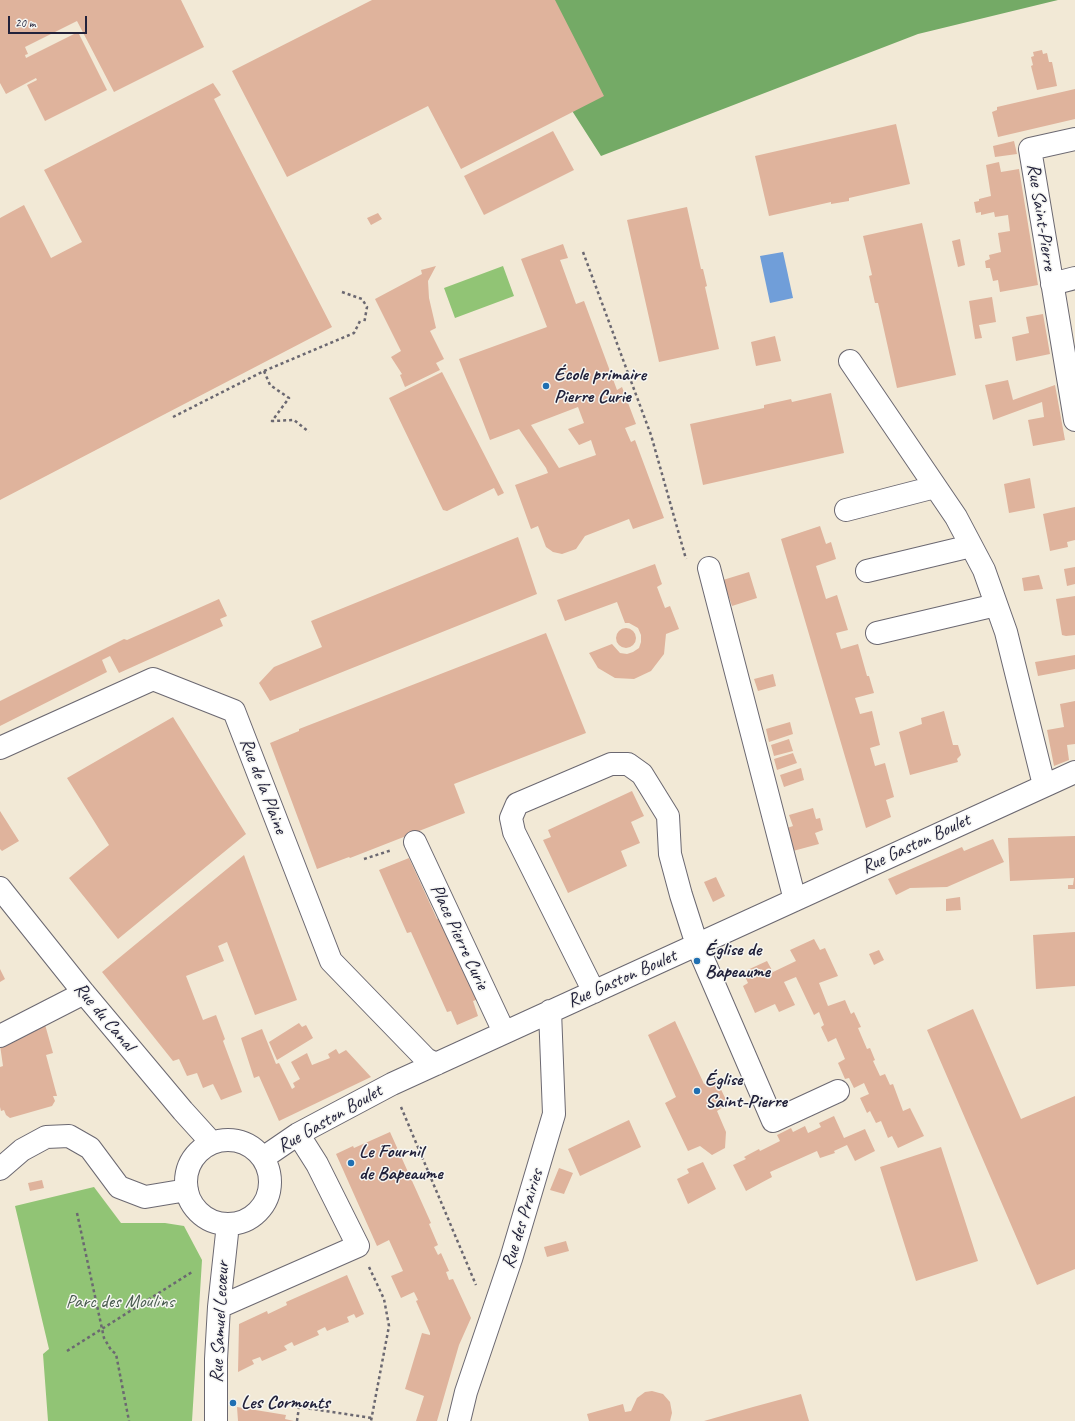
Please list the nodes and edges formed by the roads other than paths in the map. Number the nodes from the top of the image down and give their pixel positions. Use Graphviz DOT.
graph roads {
  1 [pos="1075,139"];
  2 [pos="1075,278"];
  3 [pos="1052,284"];
  4 [pos="850,361"];
  5 [pos="1075,420"];
  6 [pos="935,487"];
  7 [pos="846,510"];
  8 [pos="971,546"];
  9 [pos="709,568"];
  10 [pos="867,571"];
  11 [pos="996,605"];
  12 [pos="878,633"];
  13 [pos="0,748"];
  14 [pos="1075,772"];
  15 [pos="1044,786"];
  16 [pos="415,842"];
  17 [pos="0,888"];
  18 [pos="795,900"];
  19 [pos="696,945"];
  20 [pos="594,992"];
  21 [pos="84,993"];
  22 [pos="550,1011"];
  23 [pos="504,1032"];
  24 [pos="0,1036"];
  25 [pos="436,1064"];
  26 [pos="838,1091"];
  27 [pos="298,1134"];
  28 [pos="212,1143"];
  29 [pos="263,1158"];
  30 [pos="0,1169"];
  31 [pos="187,1190"];
  32 [pos="228,1224"];
  33 [pos="219,1307"];
  34 [pos="216,1421"];
  35 [pos="459,1421"];
  1 -- 3 [label="street, Rue Saint-Pierre"];
  2 -- 3 [label="street"];
  3 -- 5 [label="street, Rue Saint-Pierre"];
  4 -- 6 [label="street"];
  6 -- 7 [label="street"];
  6 -- 8 [label="street"];
  8 -- 10 [label="street"];
  8 -- 11 [label="street"];
  9 -- 18 [label="street"];
  11 -- 12 [label="street"];
  11 -- 15 [label="street"];
  13 -- 25 [label="street, Rue de la Plaine"];
  14 -- 15 [label="street, Rue Gaston Boulet"];
  15 -- 18 [label="street, Rue Gaston Boulet"];
  16 -- 23 [label="street, Place Pierre Curie"];
  17 -- 21 [label="street, Rue du Canal"];
  18 -- 19 [label="street, Rue Gaston Boulet"];
  19 -- 20 [label="street, Rue Gaston Boulet"];
  19 -- 20 [label="street"];
  19 -- 26 [label="street"];
  20 -- 22 [label="street, Rue Gaston Boulet"];
  21 -- 24 [label="street"];
  21 -- 28 [label="street, Rue du Canal"];
  22 -- 23 [label="street, Rue Gaston Boulet"];
  22 -- 35 [label="street, Rue des Prairies"];
  23 -- 25 [label="street, Rue Gaston Boulet"];
  25 -- 27 [label="street, Rue Gaston Boulet"];
  27 -- 29 [label="street, Rue Gaston Boulet"];
  27 -- 33 [label="street"];
  28 -- 29 [label="street"];
  28 -- 31 [label="street"];
  29 -- 32 [label="street"];
  30 -- 31 [label="street"];
  31 -- 32 [label="street"];
  32 -- 33 [label="street, Rue Samuel Lecœur"];
  33 -- 34 [label="street, Rue Samuel Lecœur"];
}
